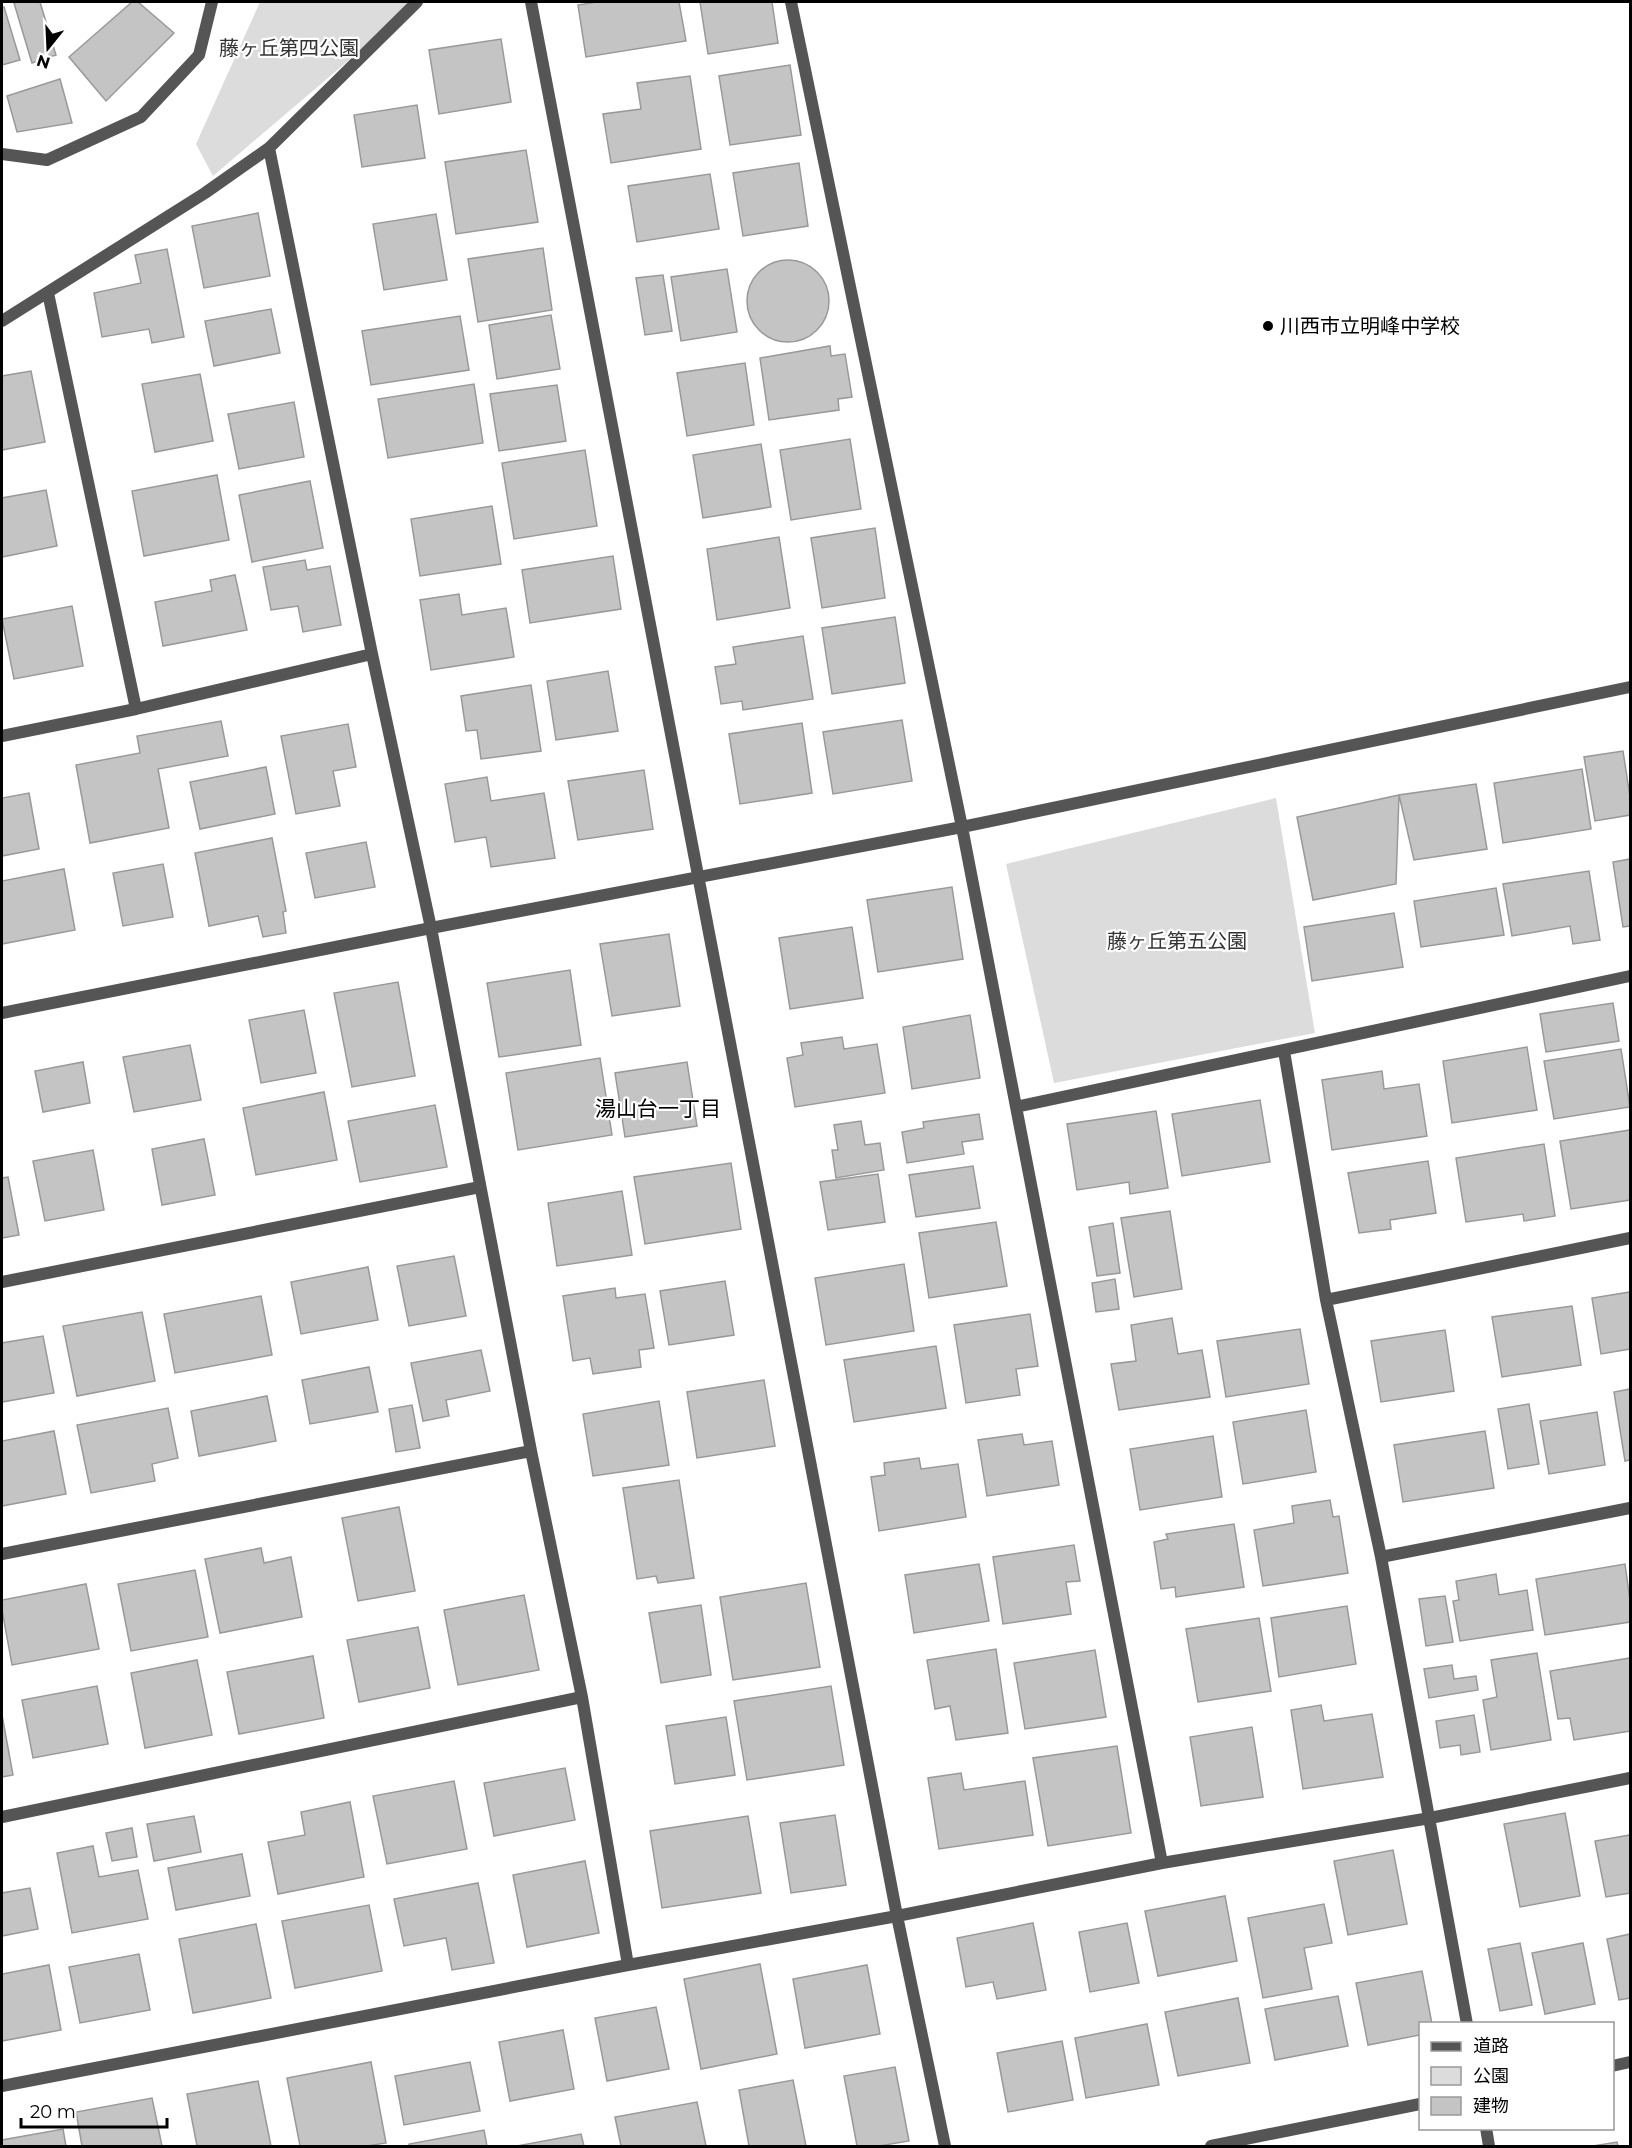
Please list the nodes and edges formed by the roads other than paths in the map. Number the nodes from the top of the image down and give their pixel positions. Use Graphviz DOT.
graph roads {
  1 [pos="212,2"];
  2 [pos="417,2"];
  3 [pos="531,2"];
  4 [pos="791,2"];
  5 [pos="269,148"];
  6 [pos="2,154"];
  7 [pos="48,293"];
  8 [pos="2,321"];
  9 [pos="372,654"];
  10 [pos="1630,687"];
  11 [pos="136,709"];
  12 [pos="2,736"];
  13 [pos="962,827"];
  14 [pos="698,878"];
  15 [pos="431,928"];
  16 [pos="1630,976"];
  17 [pos="2,1013"];
  18 [pos="1284,1051"];
  19 [pos="1016,1107"];
  20 [pos="480,1187"];
  21 [pos="1630,1238"];
  22 [pos="2,1282"];
  23 [pos="1326,1300"];
  24 [pos="531,1451"];
  25 [pos="1630,1508"];
  26 [pos="2,1554"];
  27 [pos="1381,1557"];
  28 [pos="582,1697"];
  29 [pos="1630,1778"];
  30 [pos="2,1817"];
  31 [pos="1430,1818"];
  32 [pos="1162,1863"];
  33 [pos="897,1916"];
  34 [pos="628,1965"];
  35 [pos="1467,2022"];
  36 [pos="1630,2062"];
  37 [pos="1614,2066"];
  38 [pos="2,2086"];
  39 [pos="1419,2104"];
  40 [pos="1486,2130"];
  41 [pos="945,2146"];
  42 [pos="1211,2146"];
  43 [pos="1489,2146"];
  1 -- 6 [label="street"];
  2 -- 5 [label="street"];
  3 -- 14 [label="street"];
  4 -- 13 [label="street"];
  5 -- 7 [label="street"];
  5 -- 9 [label="street"];
  7 -- 8 [label="street"];
  7 -- 11 [label="street"];
  9 -- 11 [label="street"];
  9 -- 15 [label="street"];
  10 -- 13 [label="street"];
  11 -- 12 [label="street"];
  13 -- 14 [label="street"];
  13 -- 19 [label="street"];
  14 -- 15 [label="street"];
  14 -- 33 [label="street"];
  15 -- 17 [label="street"];
  15 -- 20 [label="street"];
  16 -- 18 [label="street"];
  18 -- 19 [label="street"];
  18 -- 23 [label="street"];
  19 -- 32 [label="street"];
  20 -- 22 [label="street"];
  20 -- 24 [label="street"];
  21 -- 23 [label="street"];
  23 -- 27 [label="street"];
  24 -- 26 [label="street"];
  24 -- 28 [label="street"];
  25 -- 27 [label="street"];
  27 -- 31 [label="street"];
  28 -- 30 [label="street"];
  28 -- 34 [label="street"];
  29 -- 31 [label="street"];
  31 -- 32 [label="street"];
  31 -- 35 [label="street"];
  32 -- 33 [label="street"];
  33 -- 34 [label="street"];
  33 -- 41 [label="street"];
  34 -- 38 [label="street"];
  36 -- 37 [label="street"];
  39 -- 42 [label="street"];
  40 -- 43 [label="street"];
}
